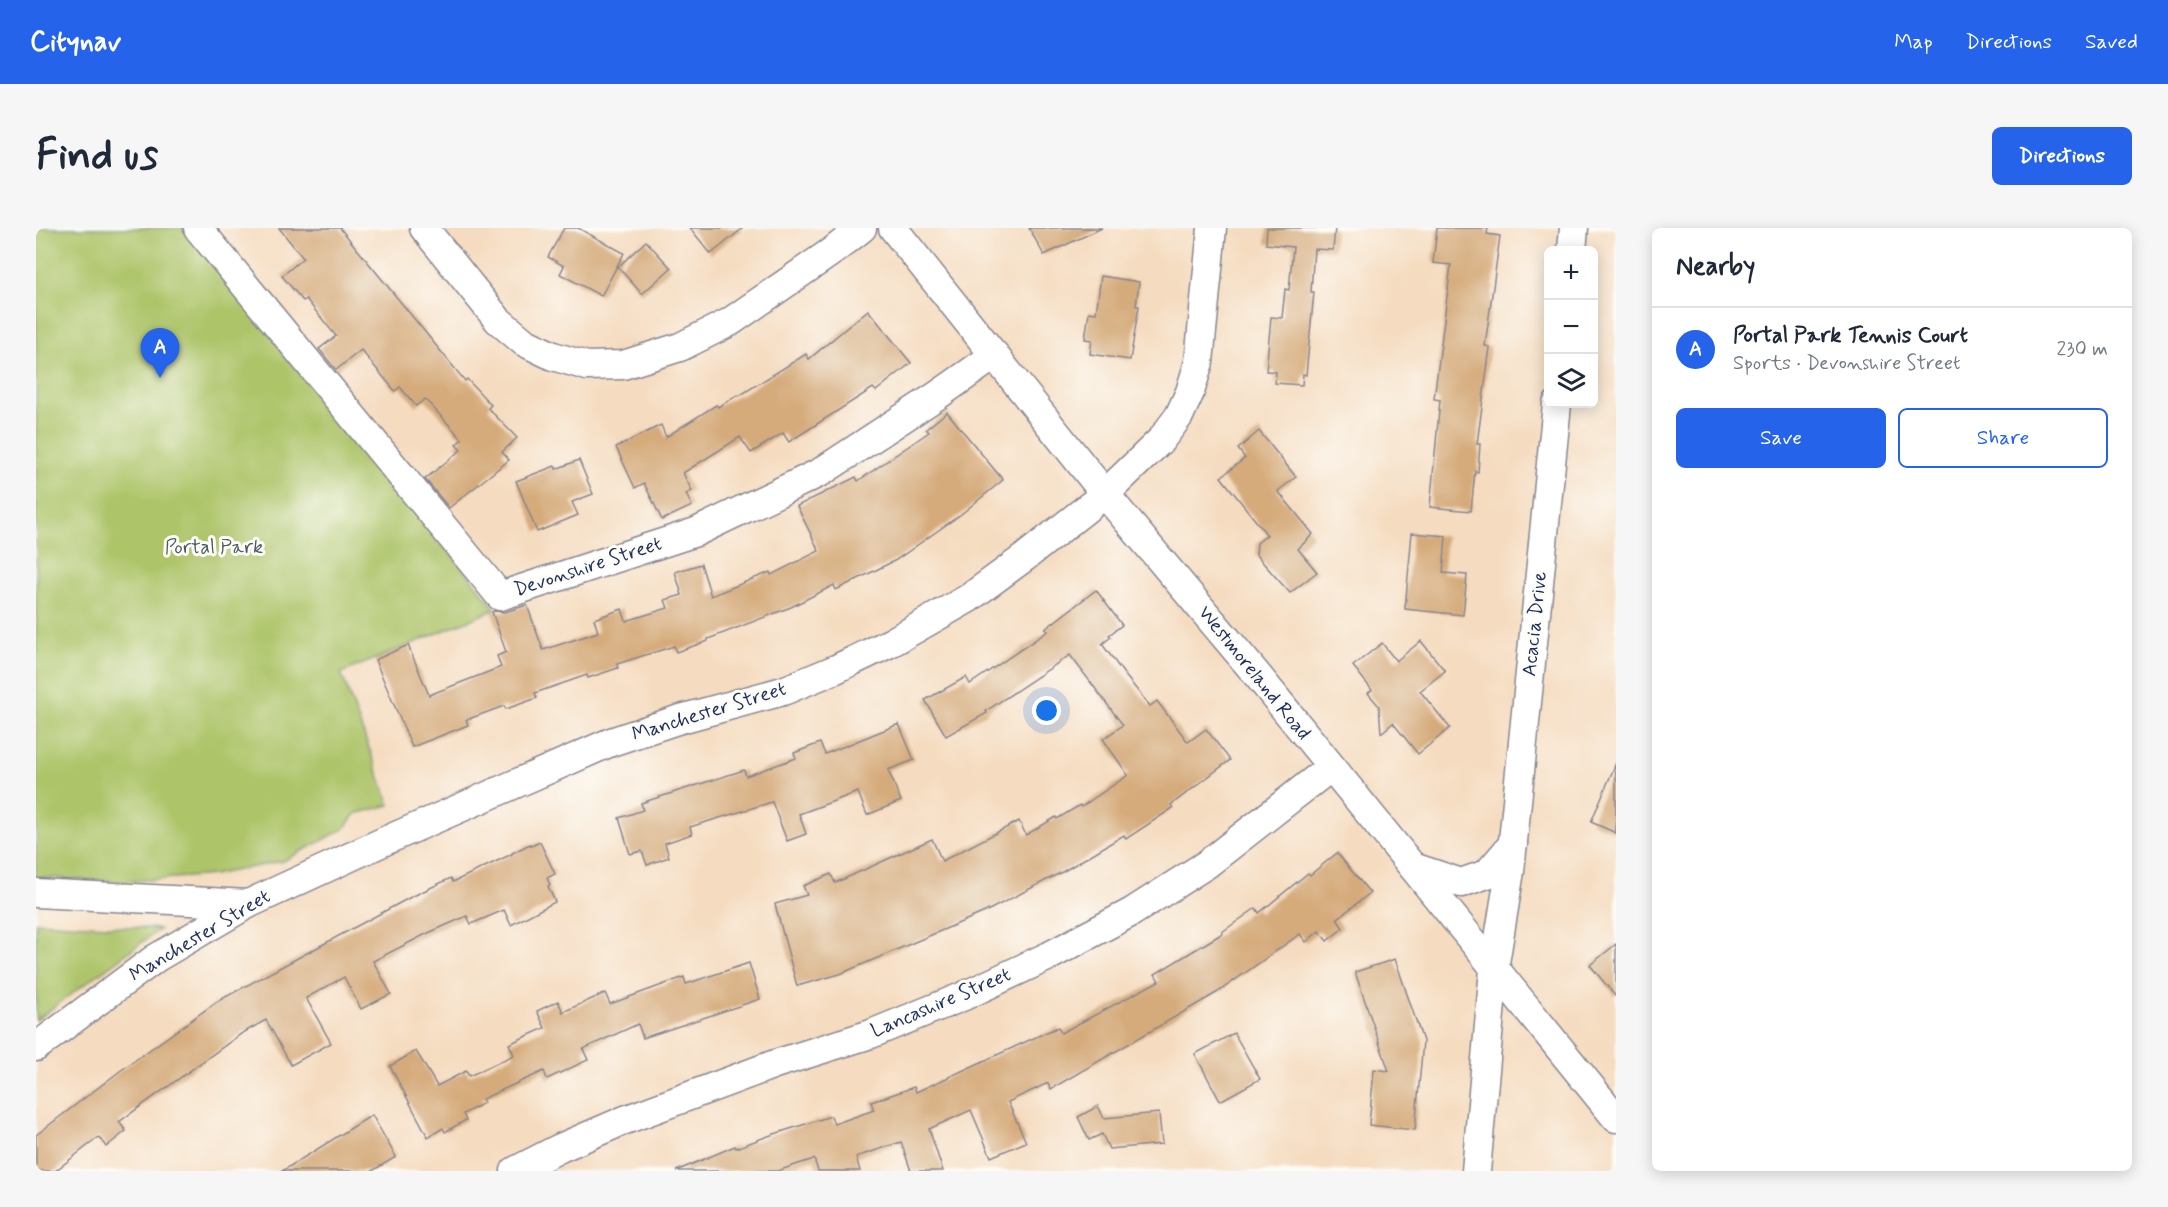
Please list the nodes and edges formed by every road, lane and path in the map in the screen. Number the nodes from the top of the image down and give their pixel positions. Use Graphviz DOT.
graph roads {
  1 [pos="198,228"];
  2 [pos="424,228"];
  3 [pos="862,228"];
  4 [pos="893,228"];
  5 [pos="1212,228"];
  6 [pos="1574,228"];
  7 [pos="1572,246"];
  8 [pos="995,355"];
  9 [pos="1557,408"];
  10 [pos="1105,494"];
  11 [pos="1331,767"];
  12 [pos="1512,844"];
  13 [pos="1413,867"];
  14 [pos="36,893"];
  15 [pos="248,904"];
  16 [pos="1494,969"];
  17 [pos="36,1047"];
  18 [pos="1616,1118"];
  19 [pos="515,1171"];
  20 [pos="1476,1171"];
  1 -- 8 [label="street, Devonshire Street"];
  2 -- 3 [label="street"];
  4 -- 8 [label="street, Westmoreland Road"];
  5 -- 10 [label="street, Manchester Street"];
  6 -- 7 [label="street"];
  8 -- 10 [label="street, Westmoreland Road"];
  9 -- 12 [label="street, Acacia Drive"];
  10 -- 11 [label="street, Westmoreland Road"];
  10 -- 15 [label="street, Manchester Street"];
  11 -- 13 [label="street, Westmoreland Road"];
  11 -- 19 [label="street, Lancashire Street"];
  12 -- 13 [label="street"];
  12 -- 16 [label="street, Acacia Drive"];
  13 -- 16 [label="street, Westmoreland Road"];
  14 -- 15 [label="street"];
  15 -- 17 [label="street, Manchester Street"];
  16 -- 18 [label="street, Westmoreland Road"];
  16 -- 20 [label="street, Acacia Drive"];
}
